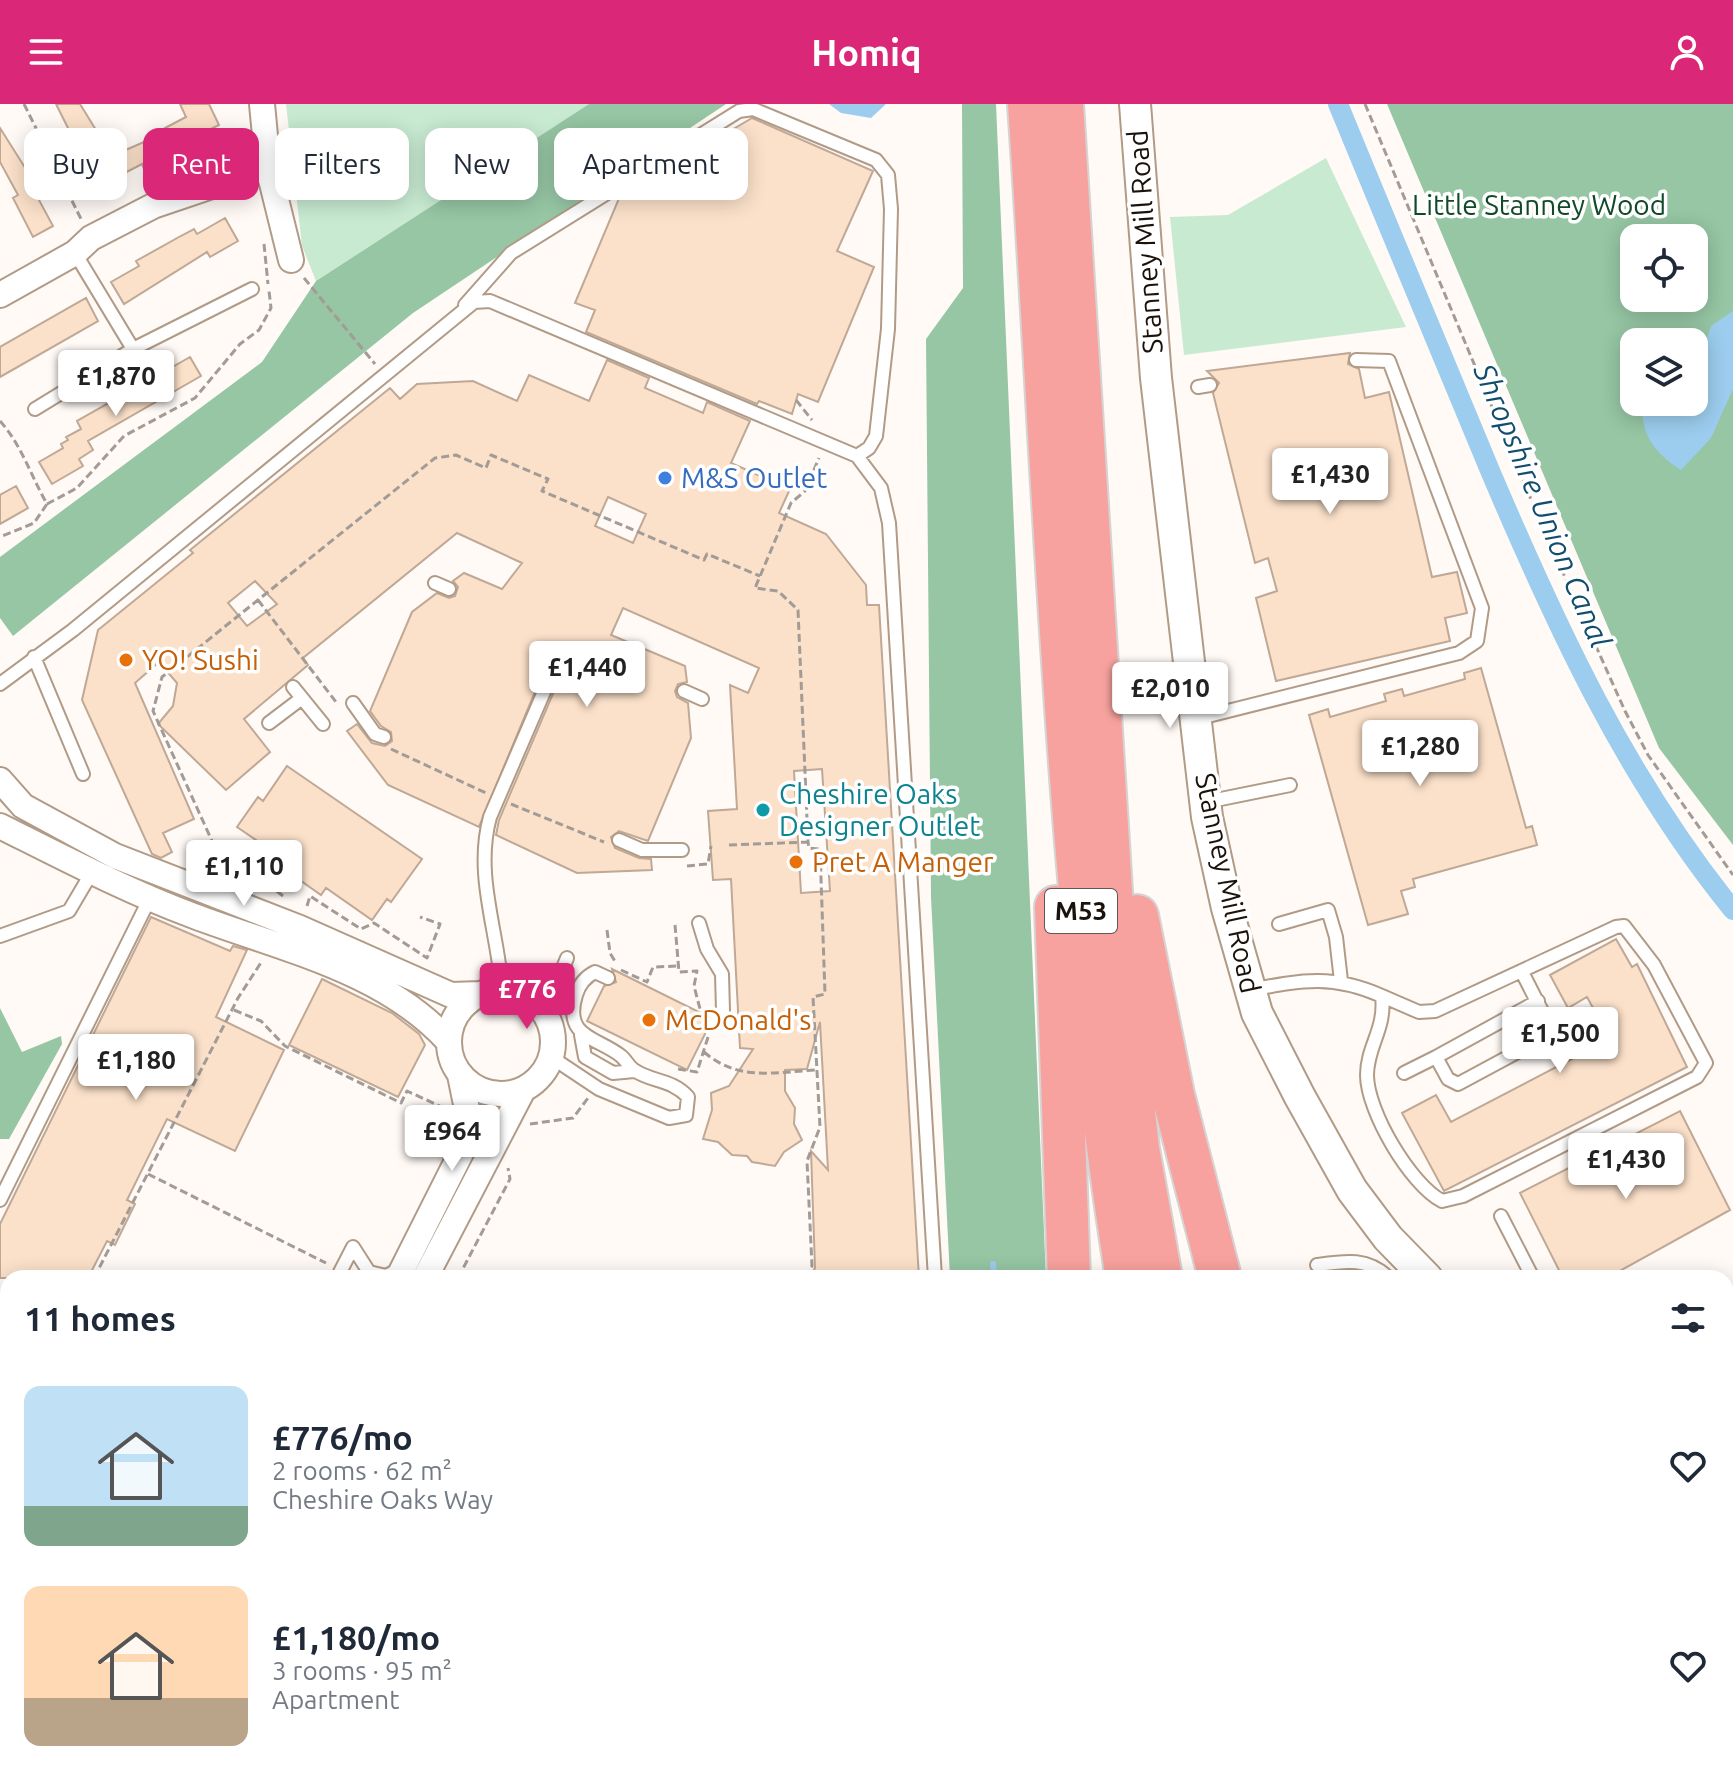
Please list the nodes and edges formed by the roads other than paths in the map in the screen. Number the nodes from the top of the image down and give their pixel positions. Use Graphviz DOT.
graph roads {
  1 [pos="262,104"];
  2 [pos="1029,104"];
  3 [pos="1062,104"];
  4 [pos="1135,104"];
  5 [pos="268,167"];
  6 [pos="83,245"];
  7 [pos="291,260"];
  8 [pos="252,289"];
  9 [pos="0,295"];
  10 [pos="461,310"];
  11 [pos="133,349"];
  12 [pos="1356,360"];
  13 [pos="35,409"];
  14 [pos="857,456"];
  15 [pos="1058,541"];
  16 [pos="435,583"];
  17 [pos="449,589"];
  18 [pos="34,657"];
  19 [pos="559,657"];
  20 [pos="0,684"];
  21 [pos="684,691"];
  22 [pos="702,699"];
  23 [pos="353,703"];
  24 [pos="1196,719"];
  25 [pos="269,723"];
  26 [pos="323,724"];
  27 [pos="1102,726"];
  28 [pos="385,742"];
  29 [pos="83,774"];
  30 [pos="0,780"];
  31 [pos="1290,785"];
  32 [pos="1206,802"];
  33 [pos="0,826"];
  34 [pos="615,842"];
  35 [pos="682,850"];
  36 [pos="92,872"];
  37 [pos="150,898"];
  38 [pos="699,923"];
  39 [pos="1279,924"];
  40 [pos="300,931"];
  41 [pos="0,936"];
  42 [pos="567,958"];
  43 [pos="1522,972"];
  44 [pos="608,978"];
  45 [pos="1341,981"];
  46 [pos="1250,990"];
  47 [pos="491,992"];
  48 [pos="1382,996"];
  49 [pos="1538,1001"];
  50 [pos="710,1020"];
  51 [pos="549,1021"];
  52 [pos="449,1042"];
  53 [pos="551,1057"];
  54 [pos="1436,1057"];
  55 [pos="1404,1073"];
  56 [pos="460,1075"];
  57 [pos="523,1090"];
  58 [pos="0,1200"];
  59 [pos="1501,1216"];
  60 [pos="1317,1265"];
  61 [pos="340,1270"];
  62 [pos="368,1270"];
  63 [pos="411,1270"];
  64 [pos="412,1270"];
  65 [pos="935,1270"];
  66 [pos="1069,1270"];
  67 [pos="1126,1270"];
  68 [pos="1160,1270"];
  69 [pos="1218,1270"];
  70 [pos="1380,1270"];
  71 [pos="1419,1270"];
  72 [pos="1529,1270"];
  1 -- 5 [label="street"];
  2 -- 15 [label="highway, M53"];
  3 -- 27 [label="highway, M53"];
  4 -- 24 [label="street, Stanney Mill Road"];
  5 -- 6 [label="street"];
  5 -- 7 [label="street"];
  6 -- 9 [label="street"];
  6 -- 11 [label="lane"];
  8 -- 11 [label="lane"];
  10 -- 14 [label="lane"];
  10 -- 14 [label="lane"];
  10 -- 18 [label="lane"];
  11 -- 13 [label="lane"];
  12 -- 24 [label="lane"];
  14 -- 65 [label="lane"];
  15 -- 66 [label="highway"];
  15 -- 67 [label="highway, M53"];
  16 -- 17 [label="lane"];
  18 -- 20 [label="lane"];
  18 -- 29 [label="lane"];
  19 -- 47 [label="lane"];
  21 -- 22 [label="lane"];
  23 -- 28 [label="lane"];
  24 -- 32 [label="street, Stanney Mill Road"];
  25 -- 26 [label="lane"];
  27 -- 68 [label="highway, M53"];
  27 -- 69 [label="highway"];
  30 -- 40 [label="street"];
  31 -- 32 [label="lane"];
  32 -- 46 [label="street, Stanney Mill Road"];
  33 -- 36 [label="street"];
  34 -- 35 [label="lane"];
  36 -- 37 [label="street"];
  36 -- 41 [label="lane"];
  37 -- 40 [label="street"];
  37 -- 58 [label="lane"];
  38 -- 50 [label="lane"];
  39 -- 45 [label="lane"];
  40 -- 47 [label="street"];
  40 -- 52 [label="street"];
  42 -- 51 [label="lane"];
  43 -- 48 [label="lane"];
  43 -- 48 [label="lane"];
  43 -- 49 [label="lane"];
  44 -- 53 [label="lane"];
  45 -- 46 [label="lane"];
  45 -- 48 [label="lane"];
  46 -- 71 [label="street, Stanney Mill Road"];
  47 -- 51 [label="street"];
  47 -- 52 [label="street"];
  49 -- 54 [label="lane"];
  49 -- 54 [label="lane"];
  51 -- 53 [label="street"];
  52 -- 56 [label="street"];
  53 -- 57 [label="street"];
  54 -- 55 [label="lane"];
  56 -- 57 [label="street"];
  56 -- 63 [label="street"];
  57 -- 64 [label="street"];
  59 -- 72 [label="lane"];
  60 -- 70 [label="lane"];
  61 -- 62 [label="lane"];
}
